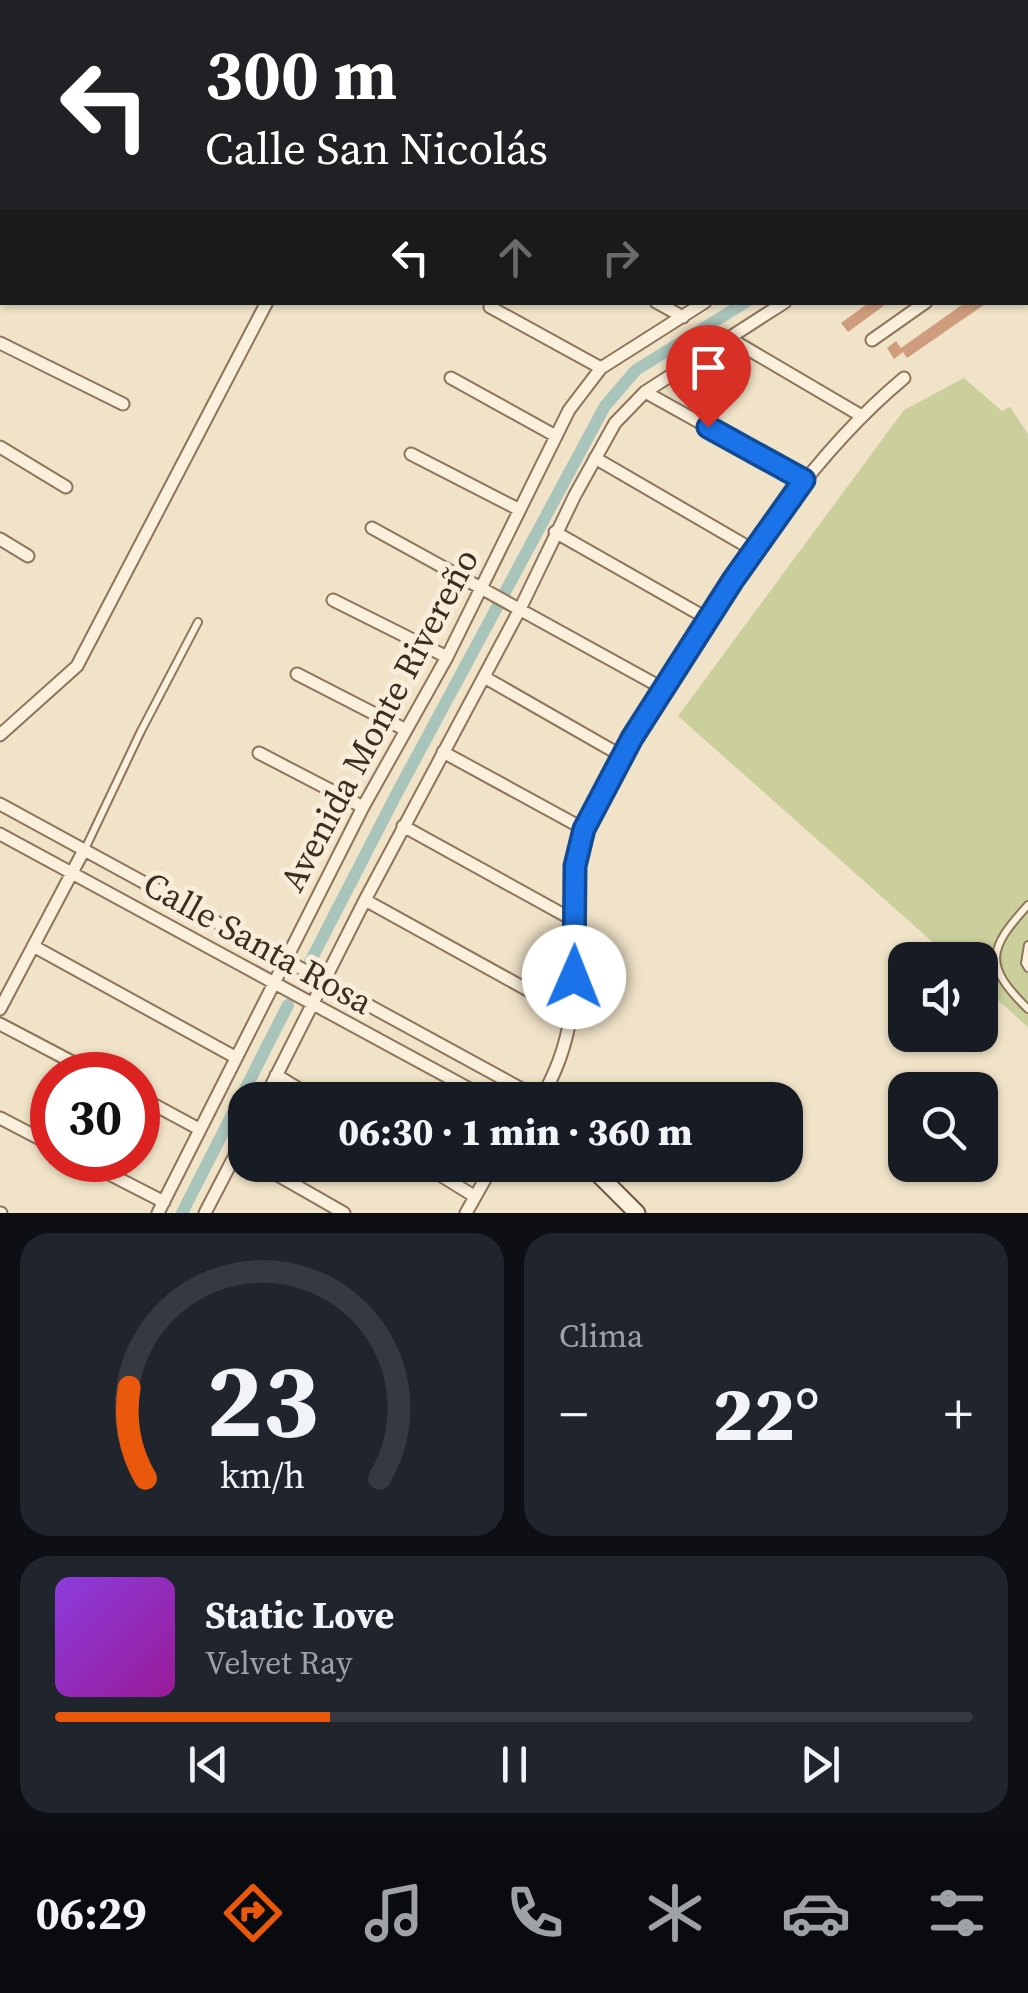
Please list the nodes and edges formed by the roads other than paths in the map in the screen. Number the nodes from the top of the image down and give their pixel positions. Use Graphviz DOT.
graph roads {
  1 [pos="265,305"];
  2 [pos="661,305"];
  3 [pos="701,305"];
  4 [pos="780,305"];
  5 [pos="922,305"];
  6 [pos="490,307"];
  7 [pos="683,317"];
  8 [pos="729,338"];
  9 [pos="872,340"];
  10 [pos="0,343"];
  11 [pos="602,368"];
  12 [pos="451,378"];
  13 [pos="904,378"];
  14 [pos="645,392"];
  15 [pos="123,404"];
  16 [pos="860,415"];
  17 [pos="554,435"];
  18 [pos="0,448"];
  19 [pos="412,454"];
  20 [pos="595,458"];
  21 [pos="804,480"];
  22 [pos="66,486"];
  23 [pos="518,509"];
  24 [pos="372,528"];
  25 [pos="556,532"];
  26 [pos="0,539"];
  27 [pos="755,551"];
  28 [pos="28,556"];
  29 [pos="482,588"];
  30 [pos="333,600"];
  31 [pos="519,609"];
  32 [pos="708,618"];
  33 [pos="198,622"];
  34 [pos="447,657"];
  35 [pos="297,674"];
  36 [pos="484,677"];
  37 [pos="664,689"];
  38 [pos="406,730"];
  39 [pos="0,735"];
  40 [pos="443,752"];
  41 [pos="259,753"];
  42 [pos="622,756"];
  43 [pos="0,804"];
  44 [pos="364,807"];
  45 [pos="403,826"];
  46 [pos="584,829"];
  47 [pos="0,834"];
  48 [pos="84,850"];
  49 [pos="72,873"];
  50 [pos="364,900"];
  51 [pos="1028,905"];
  52 [pos="576,922"];
  53 [pos="33,946"];
  54 [pos="1028,946"];
  55 [pos="286,959"];
  56 [pos="1028,968"];
  57 [pos="324,980"];
  58 [pos="274,982"];
  59 [pos="313,1004"];
  60 [pos="0,1009"];
  61 [pos="1028,1009"];
  62 [pos="573,1015"];
  63 [pos="0,1024"];
  64 [pos="53,1052"];
  65 [pos="235,1057"];
  66 [pos="276,1075"];
  67 [pos="273,1082"];
  68 [pos="287,1082"];
  69 [pos="457,1082"];
  70 [pos="510,1082"];
  71 [pos="550,1082"];
  72 [pos="160,1108"];
  73 [pos="0,1118"];
  74 [pos="199,1129"];
  75 [pos="30,1134"];
  76 [pos="228,1176"];
  77 [pos="118,1182"];
  78 [pos="290,1182"];
  79 [pos="451,1182"];
  80 [pos="483,1182"];
  81 [pos="606,1182"];
  82 [pos="474,1196"];
  83 [pos="161,1208"];
  84 [pos="206,1213"];
  85 [pos="344,1213"];
  86 [pos="466,1213"];
  87 [pos="637,1213"];
  1 -- 39 [label="street"];
  2 -- 7 [label="street"];
  3 -- 7 [label="street, Avenida Monte Rivereño"];
  4 -- 8 [label="street, Avenida Monte Rivereño"];
  5 -- 9 [label="street"];
  6 -- 11 [label="street"];
  7 -- 11 [label="street, Avenida Monte Rivereño"];
  8 -- 14 [label="street, Avenida Monte Rivereño"];
  8 -- 16 [label="street"];
  10 -- 15 [label="street"];
  11 -- 17 [label="street, Avenida Monte Rivereño"];
  12 -- 17 [label="street"];
  13 -- 16 [label="street"];
  14 -- 20 [label="street, Avenida Monte Rivereño"];
  14 -- 21 [label="street"];
  16 -- 21 [label="street"];
  17 -- 23 [label="street, Avenida Monte Rivereño"];
  18 -- 22 [label="street"];
  19 -- 23 [label="street"];
  20 -- 25 [label="street, Avenida Monte Rivereño"];
  20 -- 27 [label="street"];
  21 -- 27 [label="street"];
  23 -- 29 [label="street, Avenida Monte Rivereño"];
  24 -- 29 [label="street"];
  25 -- 31 [label="street, Avenida Monte Rivereño"];
  25 -- 32 [label="street"];
  26 -- 28 [label="street"];
  27 -- 32 [label="street"];
  29 -- 31 [label="street"];
  29 -- 34 [label="street, Avenida Monte Rivereño"];
  30 -- 34 [label="street"];
  31 -- 36 [label="street, Avenida Monte Rivereño"];
  31 -- 37 [label="street"];
  32 -- 37 [label="street"];
  33 -- 48 [label="lane"];
  34 -- 38 [label="street, Avenida Monte Rivereño"];
  35 -- 38 [label="street"];
  36 -- 40 [label="street, Avenida Monte Rivereño"];
  36 -- 42 [label="street"];
  37 -- 42 [label="street"];
  38 -- 44 [label="street, Avenida Monte Rivereño"];
  40 -- 45 [label="street, Avenida Monte Rivereño"];
  40 -- 46 [label="street"];
  41 -- 44 [label="street"];
  42 -- 46 [label="street"];
  43 -- 48 [label="street, Calle Santa Rosa"];
  44 -- 55 [label="street, Avenida Monte Rivereño"];
  45 -- 50 [label="street, Avenida Monte Rivereño"];
  45 -- 52 [label="street"];
  46 -- 52 [label="street"];
  47 -- 49 [label="street, Calle Santa Rosa"];
  48 -- 49 [label="street"];
  48 -- 55 [label="street, Calle Santa Rosa"];
  49 -- 53 [label="street"];
  49 -- 58 [label="street, Calle Santa Rosa"];
  50 -- 57 [label="street, Avenida Monte Rivereño"];
  50 -- 62 [label="street"];
  51 -- 61 [label="lane"];
  52 -- 62 [label="street"];
  53 -- 60 [label="street"];
  53 -- 65 [label="street"];
  54 -- 56 [label="lane"];
  55 -- 57 [label="street, Calle Santa Rosa"];
  55 -- 58 [label="street, Avenida Monte Rivereño"];
  57 -- 59 [label="street, Avenida Monte Rivereño"];
  57 -- 70 [label="street, Calle Santa Rosa"];
  58 -- 59 [label="street, Calle Santa Rosa"];
  58 -- 65 [label="street, Avenida Monte Rivereño"];
  59 -- 66 [label="street, Avenida Monte Rivereño"];
  59 -- 69 [label="street, Calle Santa Rosa"];
  62 -- 71 [label="street"];
  63 -- 64 [label="street"];
  65 -- 74 [label="street, Avenida Monte Rivereño"];
  66 -- 67 [label="street, Avenida Monte Rivereño"];
  66 -- 68 [label="street"];
  72 -- 74 [label="street"];
  73 -- 75 [label="street"];
  74 -- 83 [label="street, Avenida Monte Rivereño"];
  76 -- 84 [label="street"];
  77 -- 83 [label="street"];
  78 -- 85 [label="street"];
  79 -- 82 [label="street"];
  80 -- 82 [label="street"];
  81 -- 87 [label="main road"];
  82 -- 86 [label="street"];
}
